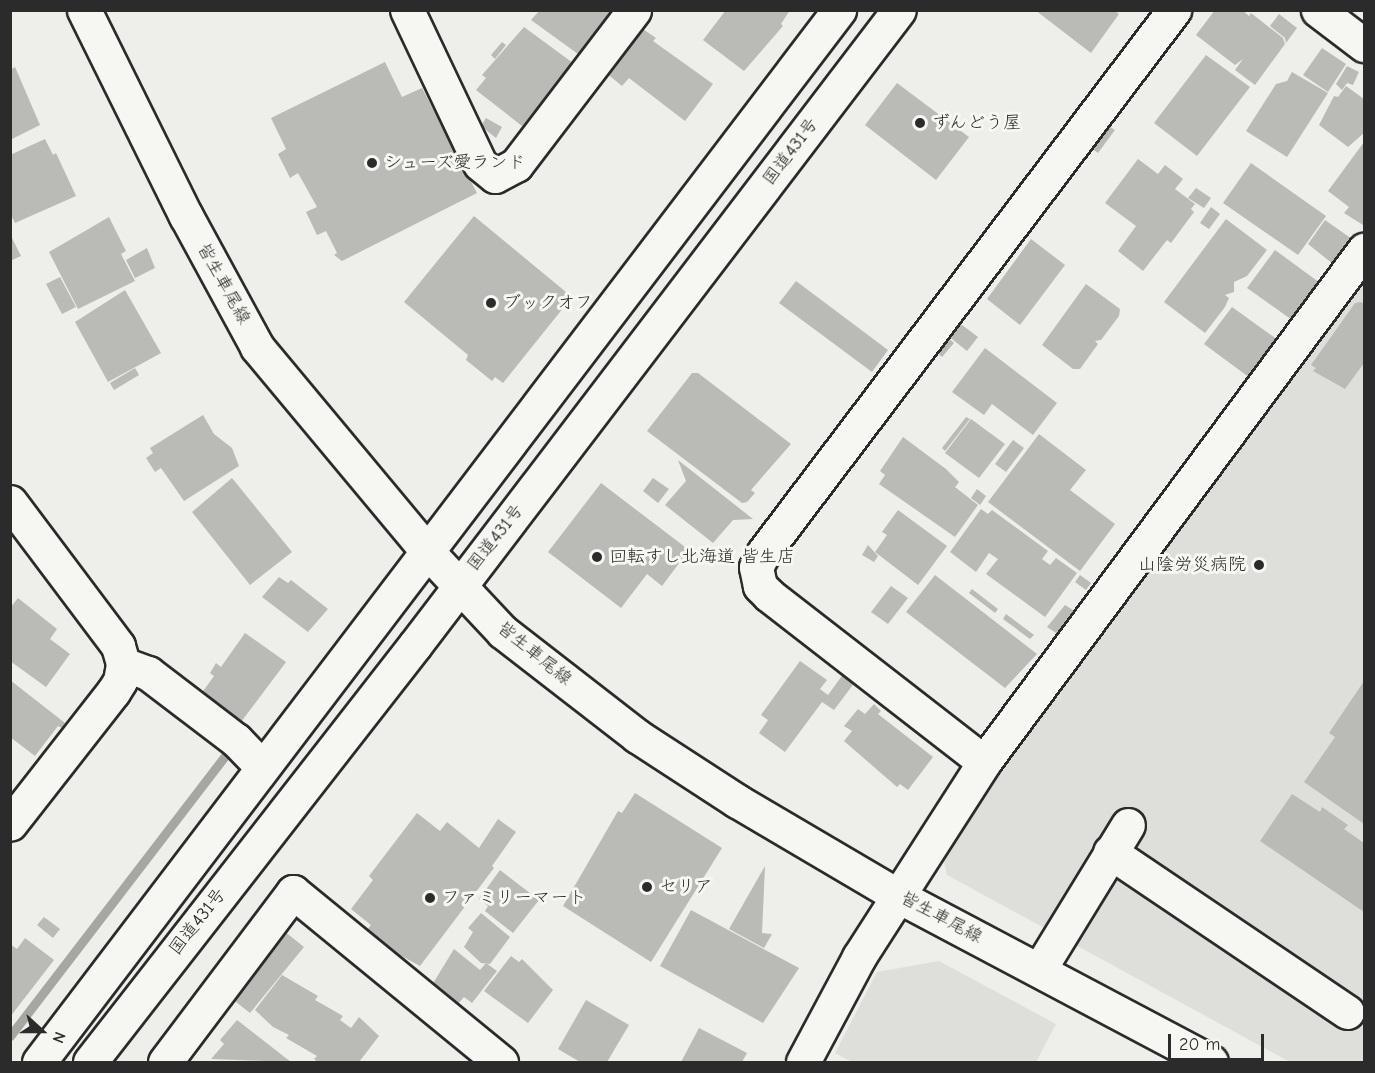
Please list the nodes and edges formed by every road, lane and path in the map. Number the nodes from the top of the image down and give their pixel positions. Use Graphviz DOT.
graph roads {
  1 [pos="84,10"];
  2 [pos="407,10"];
  3 [pos="634,10"];
  4 [pos="839,10"];
  5 [pos="898,10"];
  6 [pos="1174,10"];
  7 [pos="1322,12"];
  8 [pos="1365,45"];
  9 [pos="1365,250"];
  10 [pos="10,502"];
  11 [pos="426,550"];
  12 [pos="459,586"];
  13 [pos="123,664"];
  14 [pos="984,762"];
  15 [pos="262,767"];
  16 [pos="10,824"];
  17 [pos="1128,825"];
  18 [pos="1110,852"];
  19 [pos="898,896"];
  20 [pos="1039,970"];
  21 [pos="1347,1012"];
  22 [pos="39,1062"];
  23 [pos="90,1062"];
  24 [pos="165,1062"];
  25 [pos="501,1062"];
  26 [pos="803,1062"];
  27 [pos="1211,1062"];
  1 -- 11 [label="main road, 皆生車尾線"];
  2 -- 3 [label="main road"];
  4 -- 11 [label="main road"];
  5 -- 12 [label="main road, 国道431号"];
  6 -- 14 [label="main road"];
  7 -- 8 [label="main road"];
  9 -- 14 [label="main road"];
  10 -- 13 [label="main road"];
  11 -- 12 [label="main road, 皆生車尾線"];
  11 -- 15 [label="main road"];
  12 -- 19 [label="main road, 皆生車尾線"];
  12 -- 23 [label="main road, 国道431号"];
  13 -- 15 [label="main road"];
  13 -- 16 [label="main road"];
  14 -- 19 [label="main road"];
  15 -- 22 [label="main road"];
  17 -- 18 [label="main road"];
  18 -- 20 [label="main road"];
  18 -- 21 [label="main road"];
  19 -- 20 [label="main road, 皆生車尾線"];
  19 -- 26 [label="main road"];
  20 -- 27 [label="main road, 皆生車尾線"];
  24 -- 25 [label="main road"];
}
